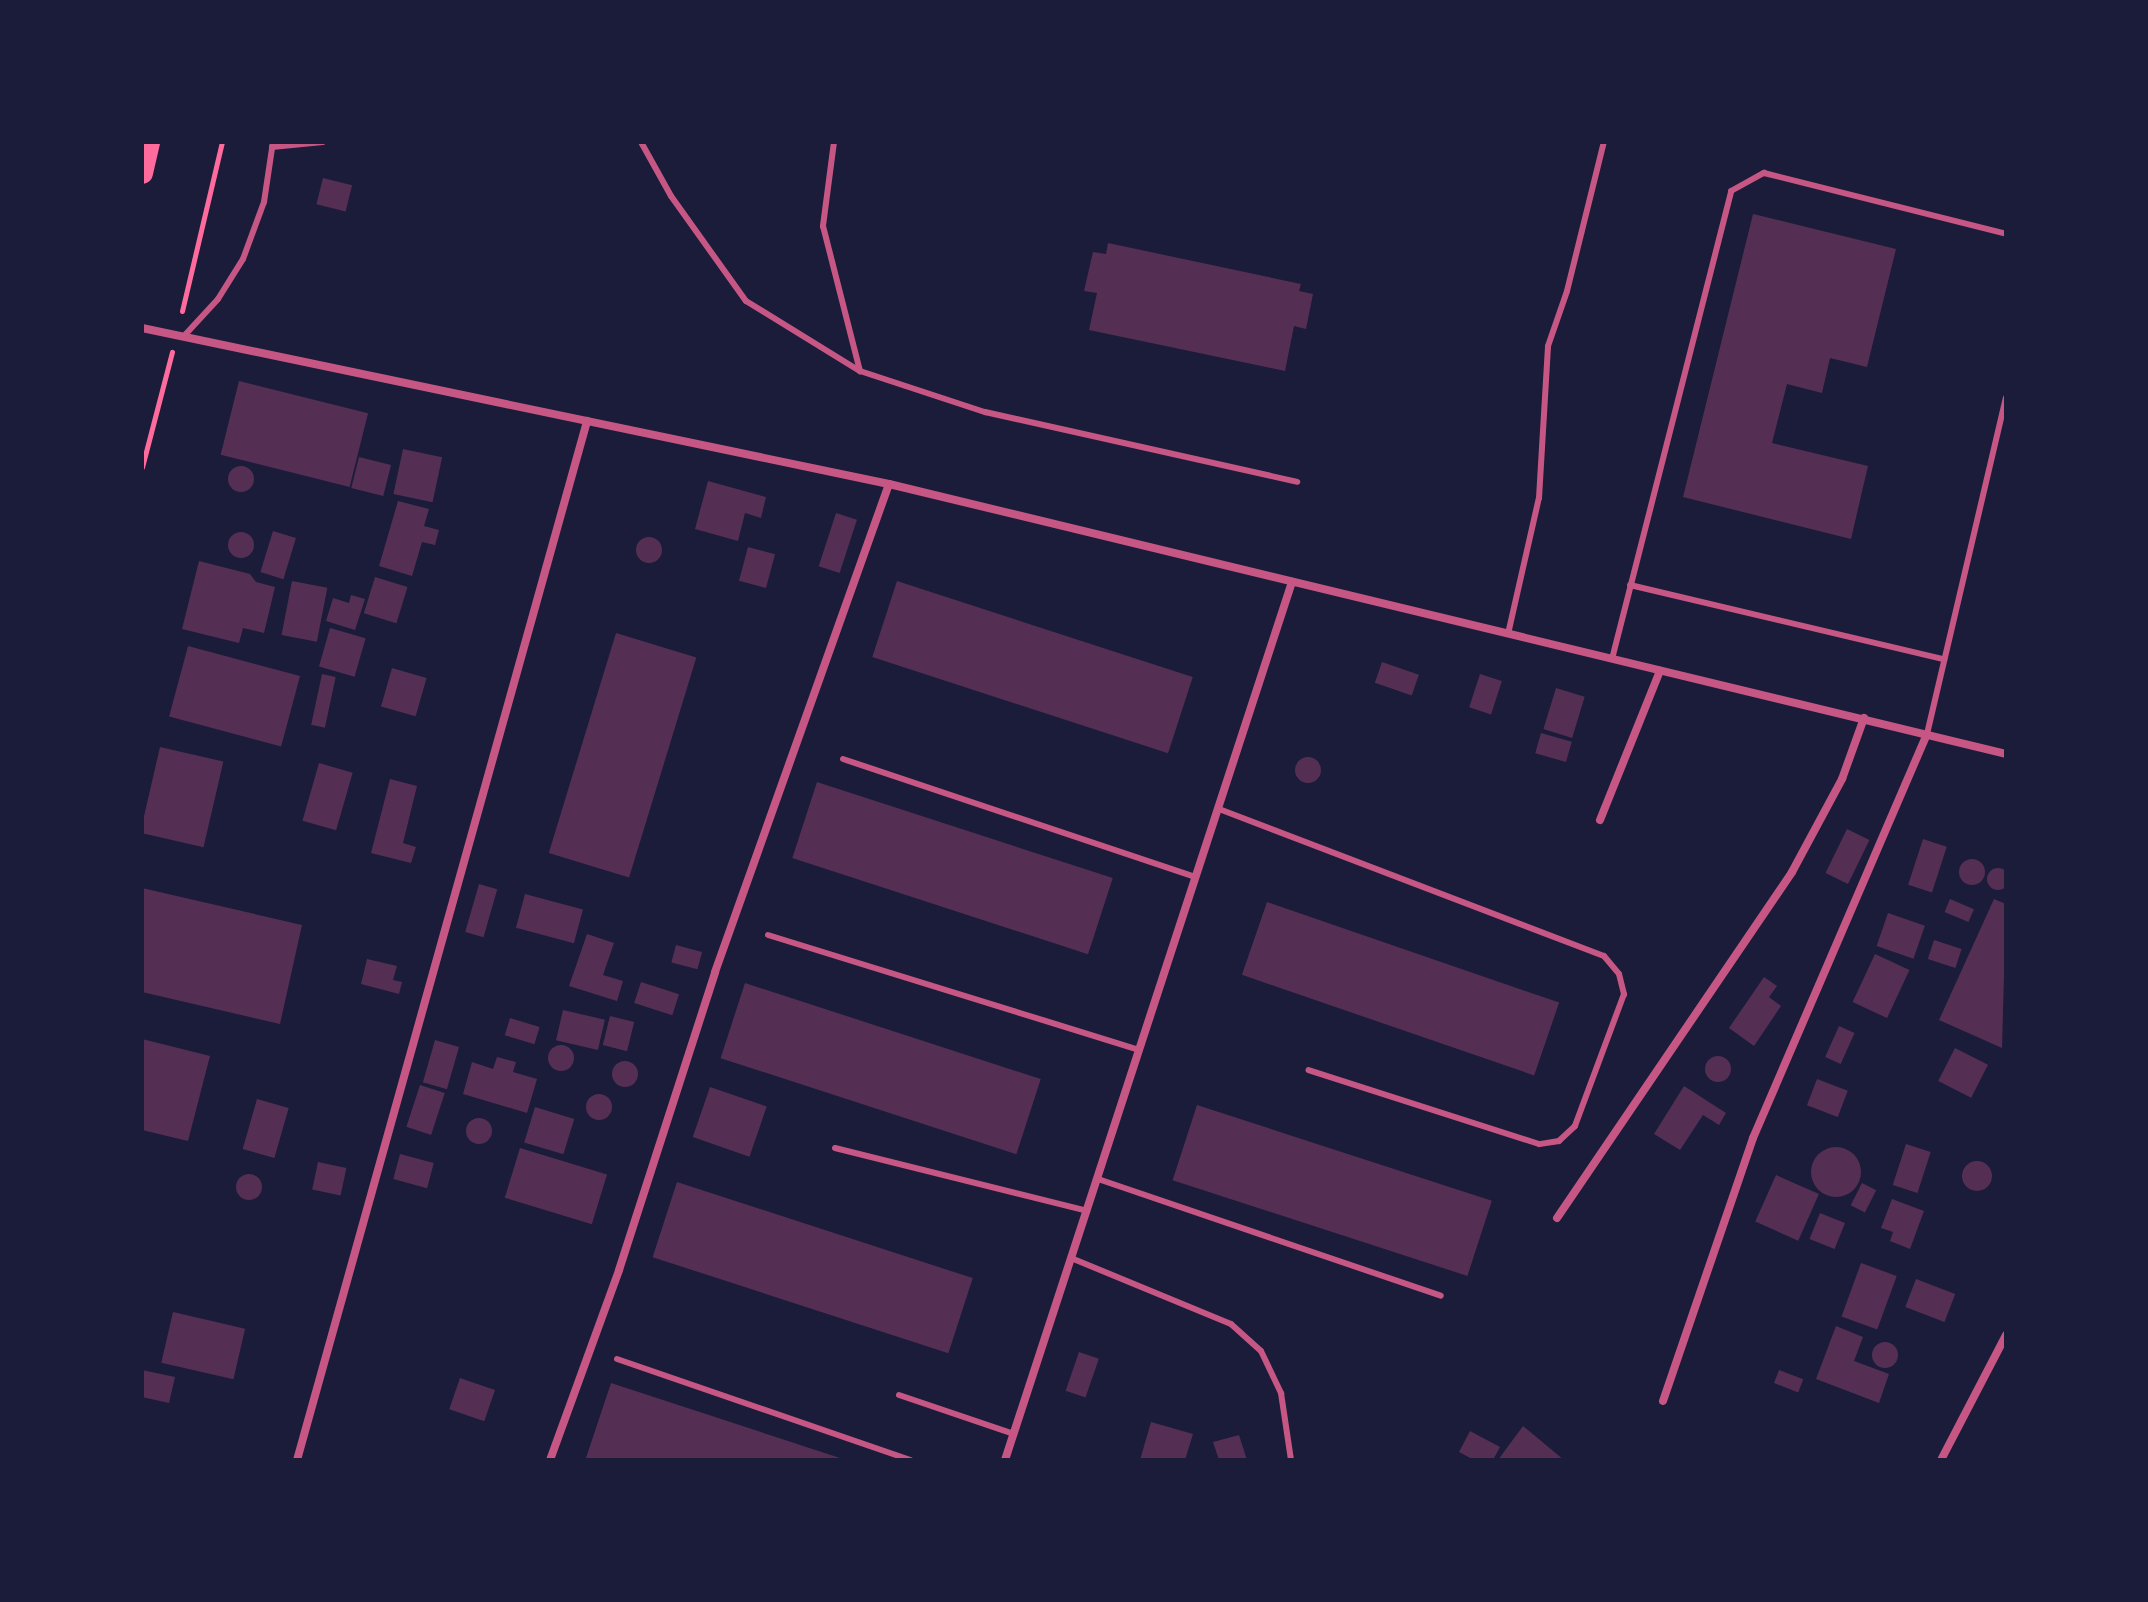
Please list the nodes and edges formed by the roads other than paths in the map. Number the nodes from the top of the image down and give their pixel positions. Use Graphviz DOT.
graph roads {
  1 [pos="149,142"];
  2 [pos="323,142"];
  3 [pos="641,142"];
  4 [pos="834,142"];
  5 [pos="1604,142"];
  6 [pos="273,144"];
  7 [pos="142,173"];
  8 [pos="2006,234"];
  9 [pos="142,328"];
  10 [pos="180,335"];
  11 [pos="860,371"];
  12 [pos="2006,398"];
  13 [pos="587,421"];
  14 [pos="1297,482"];
  15 [pos="889,484"];
  16 [pos="1292,582"];
  17 [pos="1630,585"];
  18 [pos="1508,634"];
  19 [pos="1612,659"];
  20 [pos="1944,659"];
  21 [pos="1660,671"];
  22 [pos="1864,718"];
  23 [pos="1927,734"];
  24 [pos="2006,754"];
  25 [pos="843,759"];
  26 [pos="1219,809"];
  27 [pos="1600,820"];
  28 [pos="1196,877"];
  29 [pos="768,935"];
  30 [pos="1140,1050"];
  31 [pos="1309,1070"];
  32 [pos="835,1148"];
  33 [pos="1098,1179"];
  34 [pos="1087,1211"];
  35 [pos="1557,1218"];
  36 [pos="1071,1258"];
  37 [pos="1441,1296"];
  38 [pos="2006,1335"];
  39 [pos="617,1359"];
  40 [pos="899,1395"];
  41 [pos="1663,1401"];
  42 [pos="1014,1434"];
  43 [pos="297,1460"];
  44 [pos="550,1460"];
  45 [pos="911,1460"];
  46 [pos="1005,1460"];
  47 [pos="1291,1460"];
  48 [pos="1941,1460"];
  1 -- 7 [label="highway"];
  2 -- 6 [label="lane"];
  3 -- 11 [label="lane"];
  4 -- 11 [label="lane"];
  5 -- 18 [label="lane"];
  6 -- 10 [label="lane"];
  8 -- 17 [label="lane"];
  9 -- 10 [label="street"];
  10 -- 13 [label="street"];
  11 -- 14 [label="lane"];
  12 -- 20 [label="lane"];
  13 -- 15 [label="street"];
  13 -- 43 [label="street"];
  15 -- 16 [label="street"];
  15 -- 44 [label="street"];
  16 -- 18 [label="street"];
  16 -- 26 [label="street"];
  17 -- 19 [label="lane"];
  17 -- 20 [label="lane"];
  18 -- 19 [label="street"];
  19 -- 21 [label="street"];
  20 -- 23 [label="lane"];
  21 -- 22 [label="street"];
  21 -- 27 [label="street"];
  22 -- 23 [label="street"];
  22 -- 35 [label="street"];
  23 -- 24 [label="street"];
  23 -- 41 [label="street"];
  25 -- 28 [label="lane"];
  26 -- 28 [label="street"];
  26 -- 31 [label="lane"];
  28 -- 30 [label="street"];
  29 -- 30 [label="lane"];
  30 -- 33 [label="street"];
  32 -- 34 [label="lane"];
  33 -- 34 [label="street"];
  33 -- 37 [label="lane"];
  34 -- 36 [label="street"];
  36 -- 42 [label="street"];
  36 -- 47 [label="lane"];
  38 -- 48 [label="street"];
  39 -- 45 [label="lane"];
  40 -- 42 [label="lane"];
  42 -- 46 [label="street"];
}
